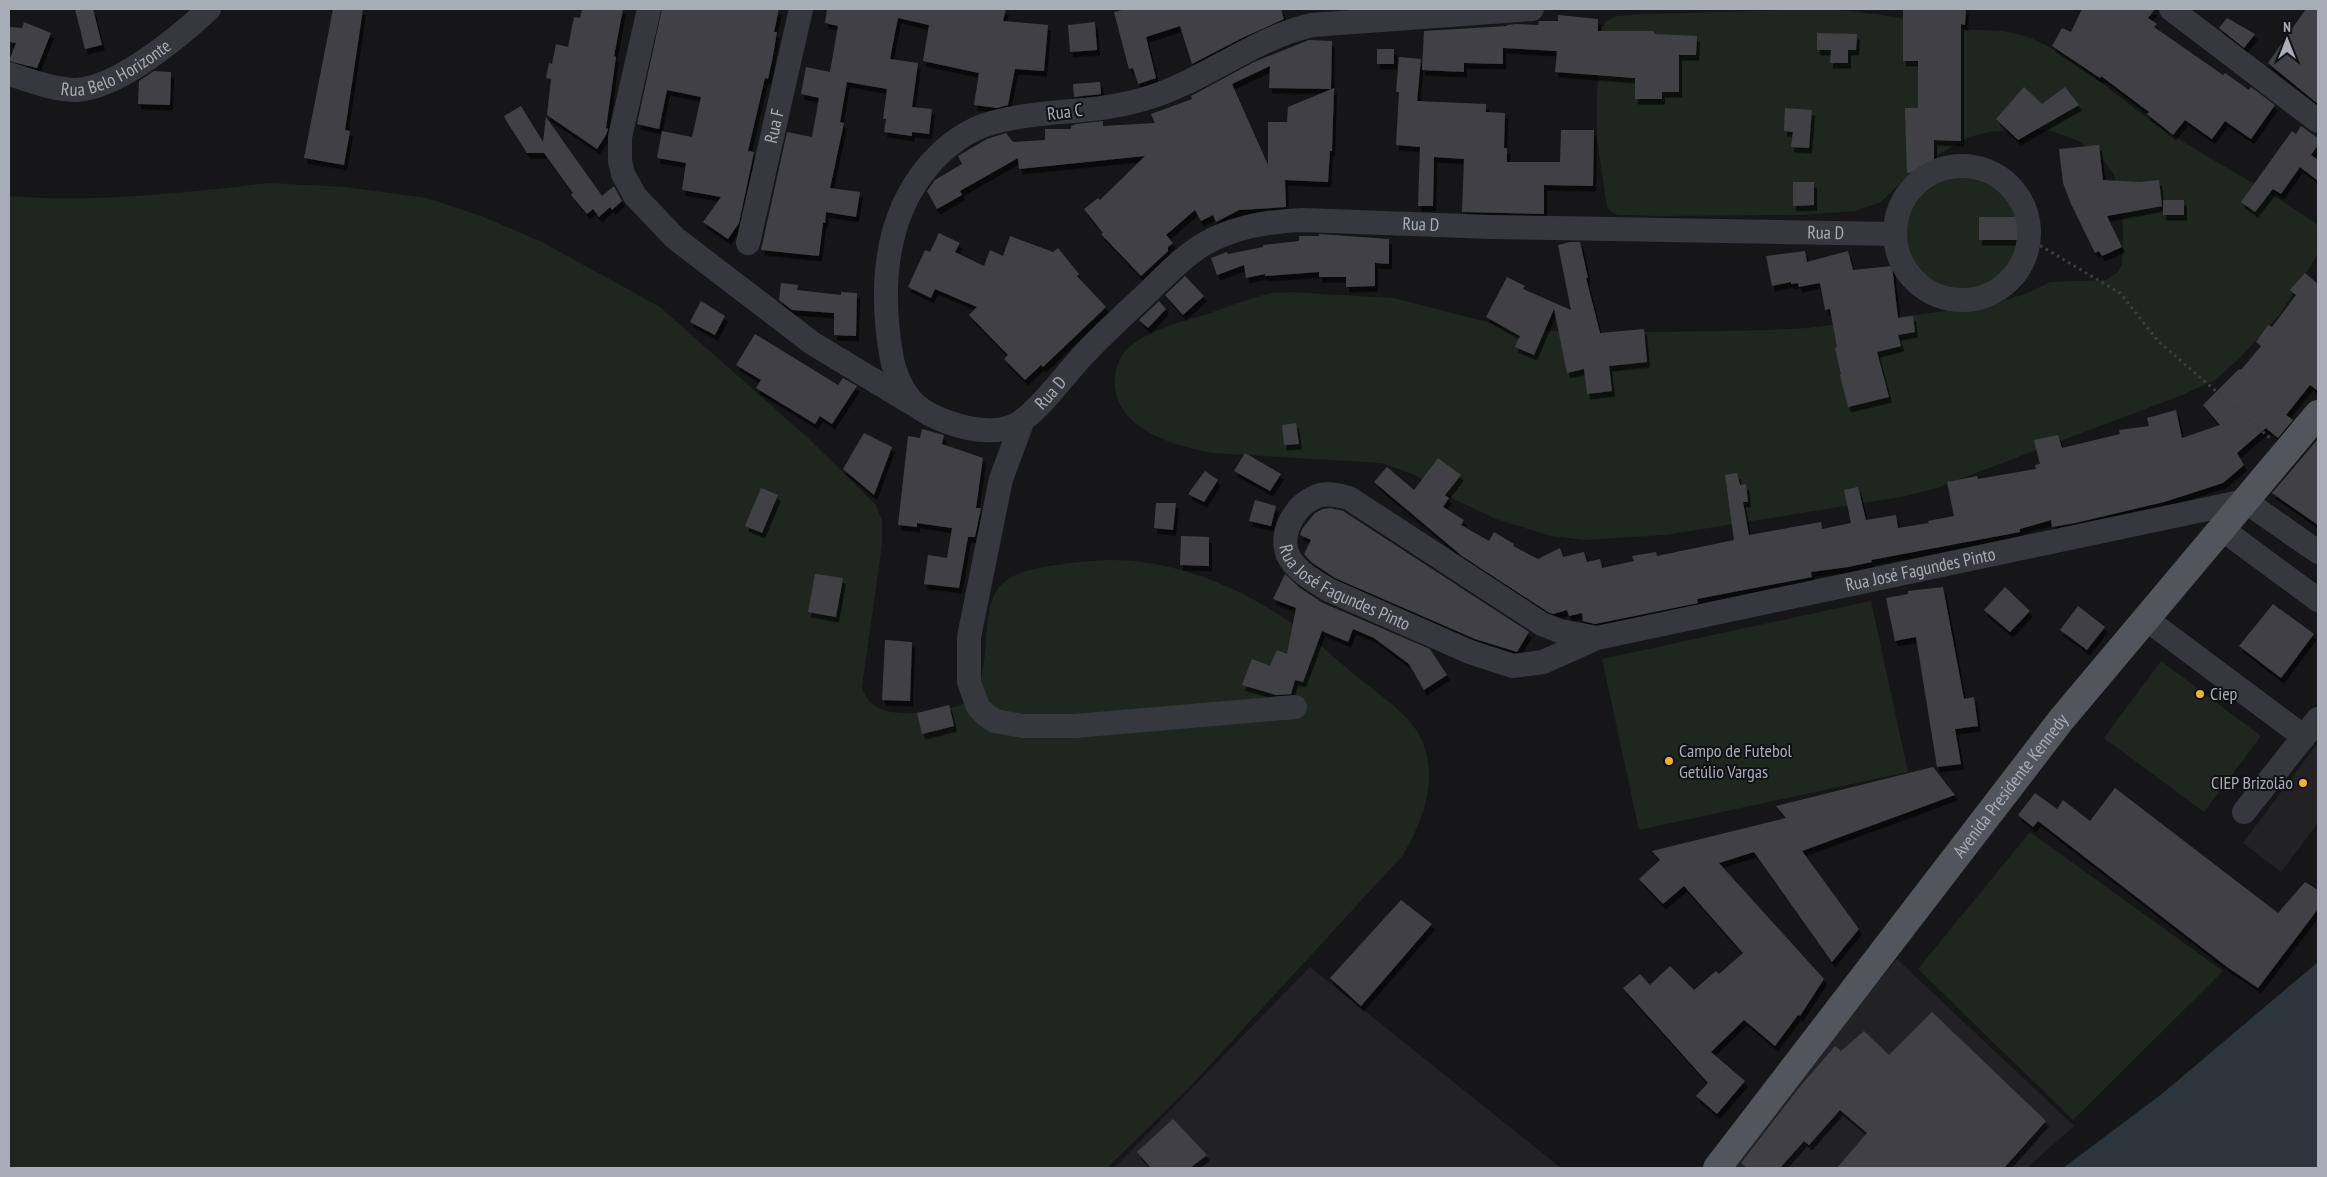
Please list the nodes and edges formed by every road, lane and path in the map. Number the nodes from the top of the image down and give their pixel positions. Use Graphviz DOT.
graph roads {
  1 [pos="209,9"];
  2 [pos="649,9"];
  3 [pos="801,9"];
  4 [pos="1532,9"];
  5 [pos="2172,9"];
  6 [pos="9,74"];
  7 [pos="2318,121"];
  8 [pos="1894,234"];
  9 [pos="2029,239"];
  10 [pos="748,243"];
  11 [pos="891,357"];
  12 [pos="851,368"];
  13 [pos="916,406"];
  14 [pos="2318,414"];
  15 [pos="1023,420"];
  16 [pos="950,422"];
  17 [pos="2285,452"];
  18 [pos="1004,474"];
  19 [pos="2245,501"];
  20 [pos="2222,529"];
  21 [pos="2318,552"];
  22 [pos="2318,600"];
  23 [pos="2146,619"];
  24 [pos="1597,638"];
  25 [pos="1295,707"];
  26 [pos="2311,728"];
  27 [pos="2244,812"];
  28 [pos="1717,1168"];
  1 -- 6 [label="street, Rua Belo Horizonte"];
  2 -- 12 [label="street"];
  3 -- 10 [label="street, Rua F"];
  4 -- 11 [label="street, Rua C"];
  5 -- 7 [label="street"];
  8 -- 9 [label="street"];
  8 -- 9 [label="street"];
  8 -- 15 [label="street, Rua D"];
  9 -- 17 [label="path"];
  11 -- 12 [label="street"];
  11 -- 13 [label="street, Rua C"];
  12 -- 13 [label="street"];
  13 -- 16 [label="street"];
  14 -- 17 [label="main road, Avenida Presidente Kennedy"];
  15 -- 16 [label="street, Rua D"];
  15 -- 18 [label="street, Rua D"];
  16 -- 18 [label="street"];
  17 -- 19 [label="main road, Avenida Presidente Kennedy"];
  18 -- 25 [label="street, Rua D"];
  19 -- 20 [label="main road, Avenida Presidente Kennedy"];
  19 -- 21 [label="street"];
  19 -- 24 [label="street, Rua José Fagundes Pinto"];
  20 -- 22 [label="street"];
  20 -- 23 [label="main road, Avenida Presidente Kennedy"];
  23 -- 26 [label="street"];
  23 -- 28 [label="main road, Avenida Presidente Kennedy"];
  24 -- 24 [label="street, Rua José Fagundes Pinto"];
  26 -- 27 [label="street"];
}
